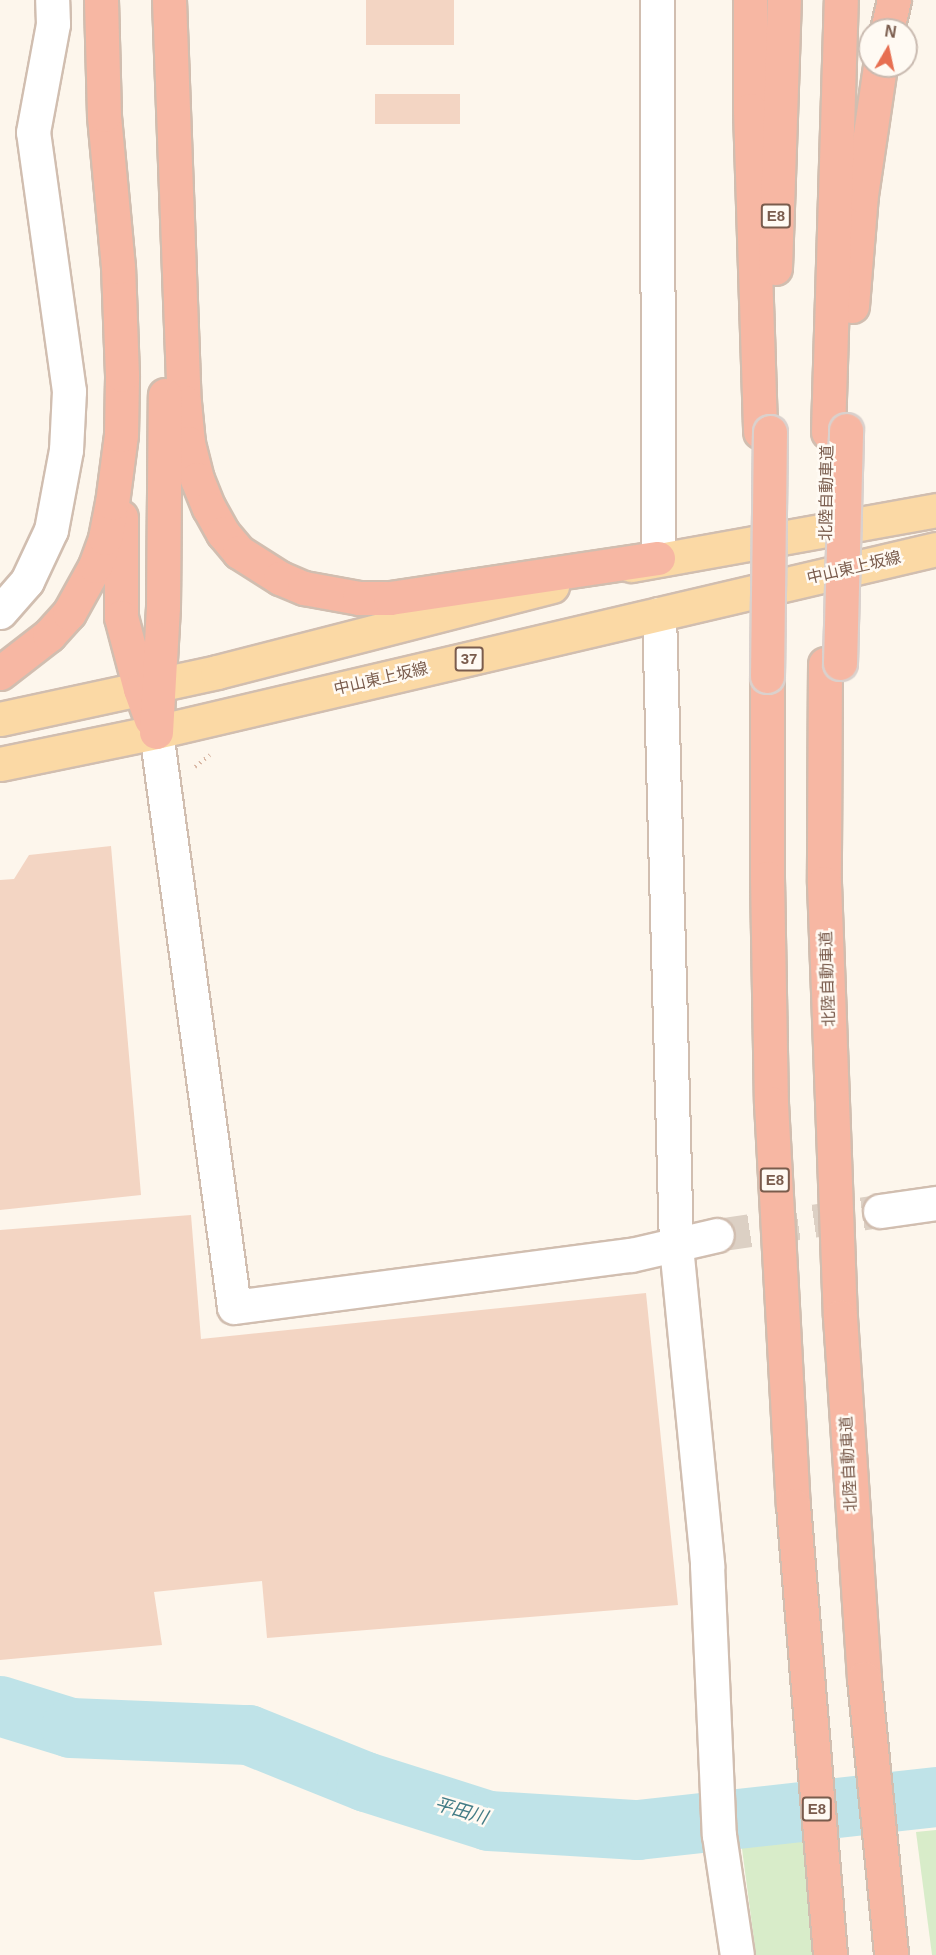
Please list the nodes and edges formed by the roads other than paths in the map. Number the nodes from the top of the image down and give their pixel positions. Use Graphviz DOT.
graph roads {
  1 [pos="52,0"];
  2 [pos="101,0"];
  3 [pos="657,0"];
  4 [pos="750,0"];
  5 [pos="784,0"];
  6 [pos="841,0"];
  7 [pos="894,0"];
  8 [pos="169,4"];
  9 [pos="890,18"];
  10 [pos="878,78"];
  11 [pos="837,431"];
  12 [pos="765,432"];
  13 [pos="121,435"];
  14 [pos="936,510"];
  15 [pos="936,549"];
  16 [pos="658,558"];
  17 [pos="0,612"];
  18 [pos="659,614"];
  19 [pos="0,673"];
  20 [pos="150,687"];
  21 [pos="0,719"];
  22 [pos="156,732"];
  23 [pos="0,764"];
  24 [pos="936,1203"];
  25 [pos="880,1210"];
  26 [pos="717,1235"];
  27 [pos="676,1246"];
  28 [pos="889,1942"];
  29 [pos="829,1945"];
  30 [pos="737,1955"];
  1 -- 17 [label="street"];
  2 -- 13 [label="highway"];
  3 -- 16 [label="street"];
  4 -- 12 [label="highway"];
  5 -- 12 [label="highway, E8"];
  6 -- 11 [label="highway, 北陸自動車道"];
  7 -- 9 [label="highway"];
  8 -- 16 [label="highway"];
  8 -- 20 [label="highway"];
  10 -- 11 [label="highway"];
  11 -- 28 [label="highway, 北陸自動車道, bridge"];
  12 -- 29 [label="highway, E8, bridge"];
  13 -- 19 [label="highway"];
  13 -- 20 [label="highway"];
  14 -- 16 [label="main road"];
  15 -- 18 [label="main road, 中山東上坂線 / 37"];
  16 -- 20 [label="main road"];
  18 -- 22 [label="main road, 中山東上坂線 / 37"];
  18 -- 27 [label="street"];
  20 -- 21 [label="main road"];
  20 -- 22 [label="highway"];
  22 -- 23 [label="main road, 中山東上坂線 / 37"];
  22 -- 27 [label="street"];
  24 -- 25 [label="street"];
  26 -- 27 [label="street"];
  27 -- 30 [label="street"];
}
